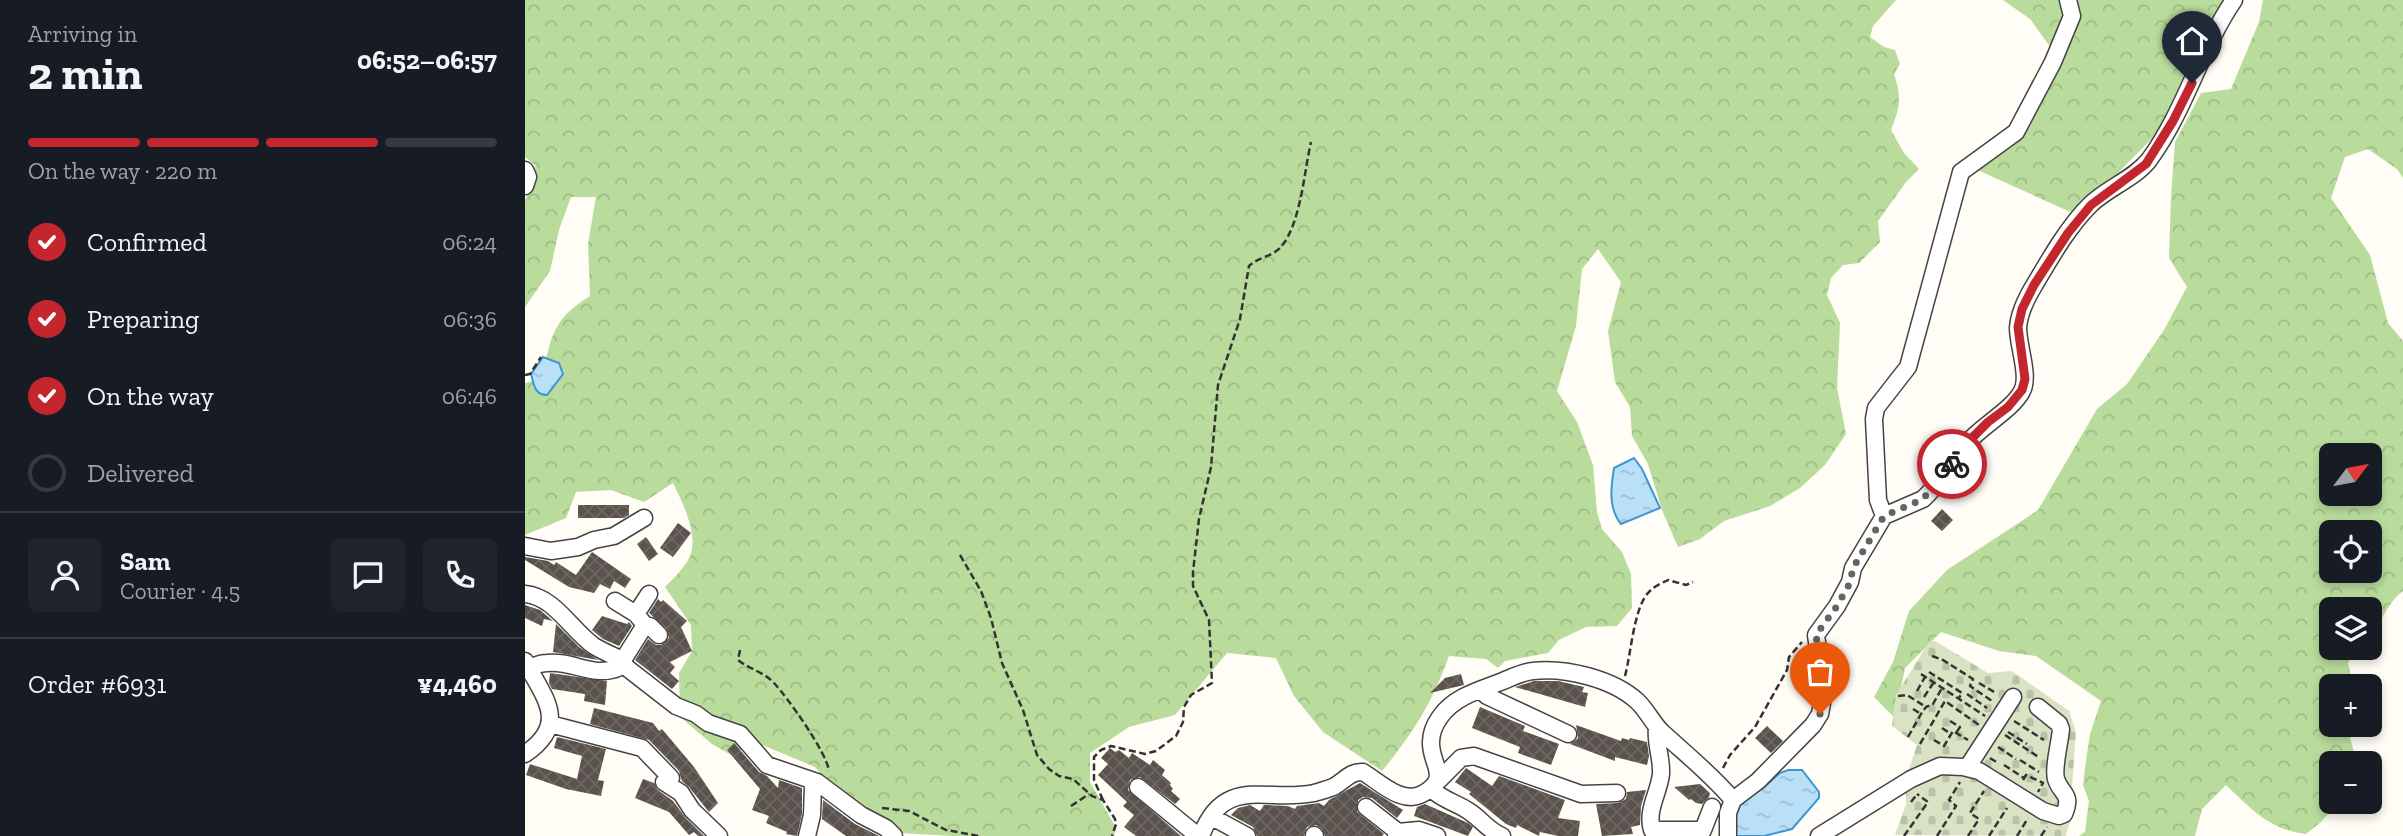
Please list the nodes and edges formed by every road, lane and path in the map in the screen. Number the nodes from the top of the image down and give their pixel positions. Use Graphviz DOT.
graph roads {
  1 [pos="2068,0"];
  2 [pos="2234,0"];
  3 [pos="1311,142"];
  4 [pos="525,170"];
  5 [pos="525,186"];
  6 [pos="541,357"];
  7 [pos="525,375"];
  8 [pos="1884,516"];
  9 [pos="644,519"];
  10 [pos="525,546"];
  11 [pos="960,555"];
  12 [pos="1693,582"];
  13 [pos="525,594"];
  14 [pos="649,594"];
  15 [pos="615,601"];
  16 [pos="640,620"];
  17 [pos="659,635"];
  18 [pos="1816,635"];
  19 [pos="740,650"];
  20 [pos="1931,656"];
  21 [pos="623,662"];
  22 [pos="526,666"];
  23 [pos="1929,672"];
  24 [pos="1921,674"];
  25 [pos="1925,677"];
  26 [pos="1934,682"];
  27 [pos="1979,683"];
  28 [pos="1942,688"];
  29 [pos="1482,689"];
  30 [pos="1620,689"];
  31 [pos="1917,691"];
  32 [pos="1448,692"];
  33 [pos="1967,694"];
  34 [pos="1898,696"];
  35 [pos="1924,697"];
  36 [pos="1958,699"];
  37 [pos="1926,707"];
  38 [pos="2038,707"];
  39 [pos="1913,709"];
  40 [pos="1921,714"];
  41 [pos="1950,721"];
  42 [pos="1997,722"];
  43 [pos="550,723"];
  44 [pos="1657,728"];
  45 [pos="1942,728"];
  46 [pos="1956,733"];
  47 [pos="1568,734"];
  48 [pos="1951,734"];
  49 [pos="1908,737"];
  50 [pos="1934,740"];
  51 [pos="1920,744"];
  52 [pos="2027,744"];
  53 [pos="2059,750"];
  54 [pos="525,754"];
  55 [pos="2016,759"];
  56 [pos="2047,763"];
  57 [pos="2004,765"];
  58 [pos="1964,774"];
  59 [pos="2024,778"];
  60 [pos="1715,779"];
  61 [pos="1434,785"];
  62 [pos="2000,785"];
  63 [pos="823,787"];
  64 [pos="1138,787"];
  65 [pos="1618,793"];
  66 [pos="1089,794"];
  67 [pos="1917,794"];
  68 [pos="1103,800"];
  69 [pos="1733,800"];
  70 [pos="1071,806"];
  71 [pos="879,807"];
  72 [pos="1366,807"];
  73 [pos="1712,807"];
  74 [pos="2007,808"];
  75 [pos="2043,811"];
  76 [pos="1212,817"];
  77 [pos="1397,834"];
  78 [pos="719,836"];
  79 [pos="807,836"];
  80 [pos="894,836"];
  81 [pos="979,836"];
  82 [pos="1112,836"];
  83 [pos="1200,836"];
  84 [pos="1247,836"];
  85 [pos="1437,836"];
  86 [pos="1502,836"];
  87 [pos="1728,836"];
  88 [pos="1819,836"];
  89 [pos="1904,836"];
  90 [pos="1937,836"];
  91 [pos="1968,836"];
  92 [pos="1989,836"];
  93 [pos="2017,836"];
  1 -- 8 [label="street"];
  2 -- 8 [label="street"];
  3 -- 68 [label="path"];
  4 -- 5 [label="street"];
  6 -- 7 [label="path"];
  8 -- 18 [label="street"];
  9 -- 10 [label="street"];
  11 -- 66 [label="path"];
  12 -- 30 [label="path"];
  13 -- 21 [label="street"];
  14 -- 16 [label="street"];
  15 -- 16 [label="street"];
  16 -- 17 [label="street"];
  16 -- 21 [label="street"];
  18 -- 60 [label="path"];
  18 -- 69 [label="street"];
  19 -- 63 [label="path"];
  20 -- 42 [label="path"];
  21 -- 22 [label="street"];
  21 -- 63 [label="street"];
  22 -- 43 [label="street"];
  23 -- 36 [label="path"];
  24 -- 25 [label="path"];
  25 -- 26 [label="path"];
  25 -- 31 [label="path"];
  26 -- 28 [label="path"];
  26 -- 35 [label="path"];
  27 -- 42 [label="path"];
  28 -- 36 [label="path"];
  28 -- 37 [label="path"];
  29 -- 30 [label="street"];
  29 -- 32 [label="street"];
  29 -- 47 [label="street"];
  29 -- 61 [label="street"];
  30 -- 44 [label="street"];
  33 -- 42 [label="path"];
  34 -- 37 [label="path"];
  36 -- 42 [label="path"];
  37 -- 40 [label="path"];
  38 -- 53 [label="street"];
  39 -- 40 [label="path"];
  40 -- 49 [label="path"];
  41 -- 46 [label="path"];
  42 -- 46 [label="path"];
  42 -- 51 [label="path"];
  42 -- 52 [label="path"];
  42 -- 53 [label="path"];
  42 -- 55 [label="path"];
  42 -- 56 [label="path"];
  42 -- 58 [label="street"];
  43 -- 54 [label="street"];
  43 -- 78 [label="street"];
  44 -- 60 [label="street"];
  44 -- 73 [label="street"];
  45 -- 48 [label="path"];
  46 -- 48 [label="path"];
  48 -- 50 [label="path"];
  53 -- 75 [label="street"];
  57 -- 59 [label="path"];
  58 -- 62 [label="street"];
  58 -- 88 [label="street"];
  58 -- 90 [label="path"];
  60 -- 69 [label="street"];
  61 -- 65 [label="street"];
  61 -- 76 [label="street"];
  61 -- 86 [label="street"];
  62 -- 75 [label="street"];
  62 -- 91 [label="path"];
  63 -- 79 [label="street"];
  63 -- 80 [label="street"];
  64 -- 83 [label="street"];
  66 -- 68 [label="path"];
  66 -- 70 [label="path"];
  67 -- 89 [label="path"];
  68 -- 82 [label="path"];
  69 -- 87 [label="street"];
  71 -- 81 [label="path"];
  72 -- 77 [label="street"];
  74 -- 92 [label="path"];
  75 -- 93 [label="path"];
  76 -- 83 [label="street"];
  76 -- 84 [label="street"];
  77 -- 85 [label="street"];
}
